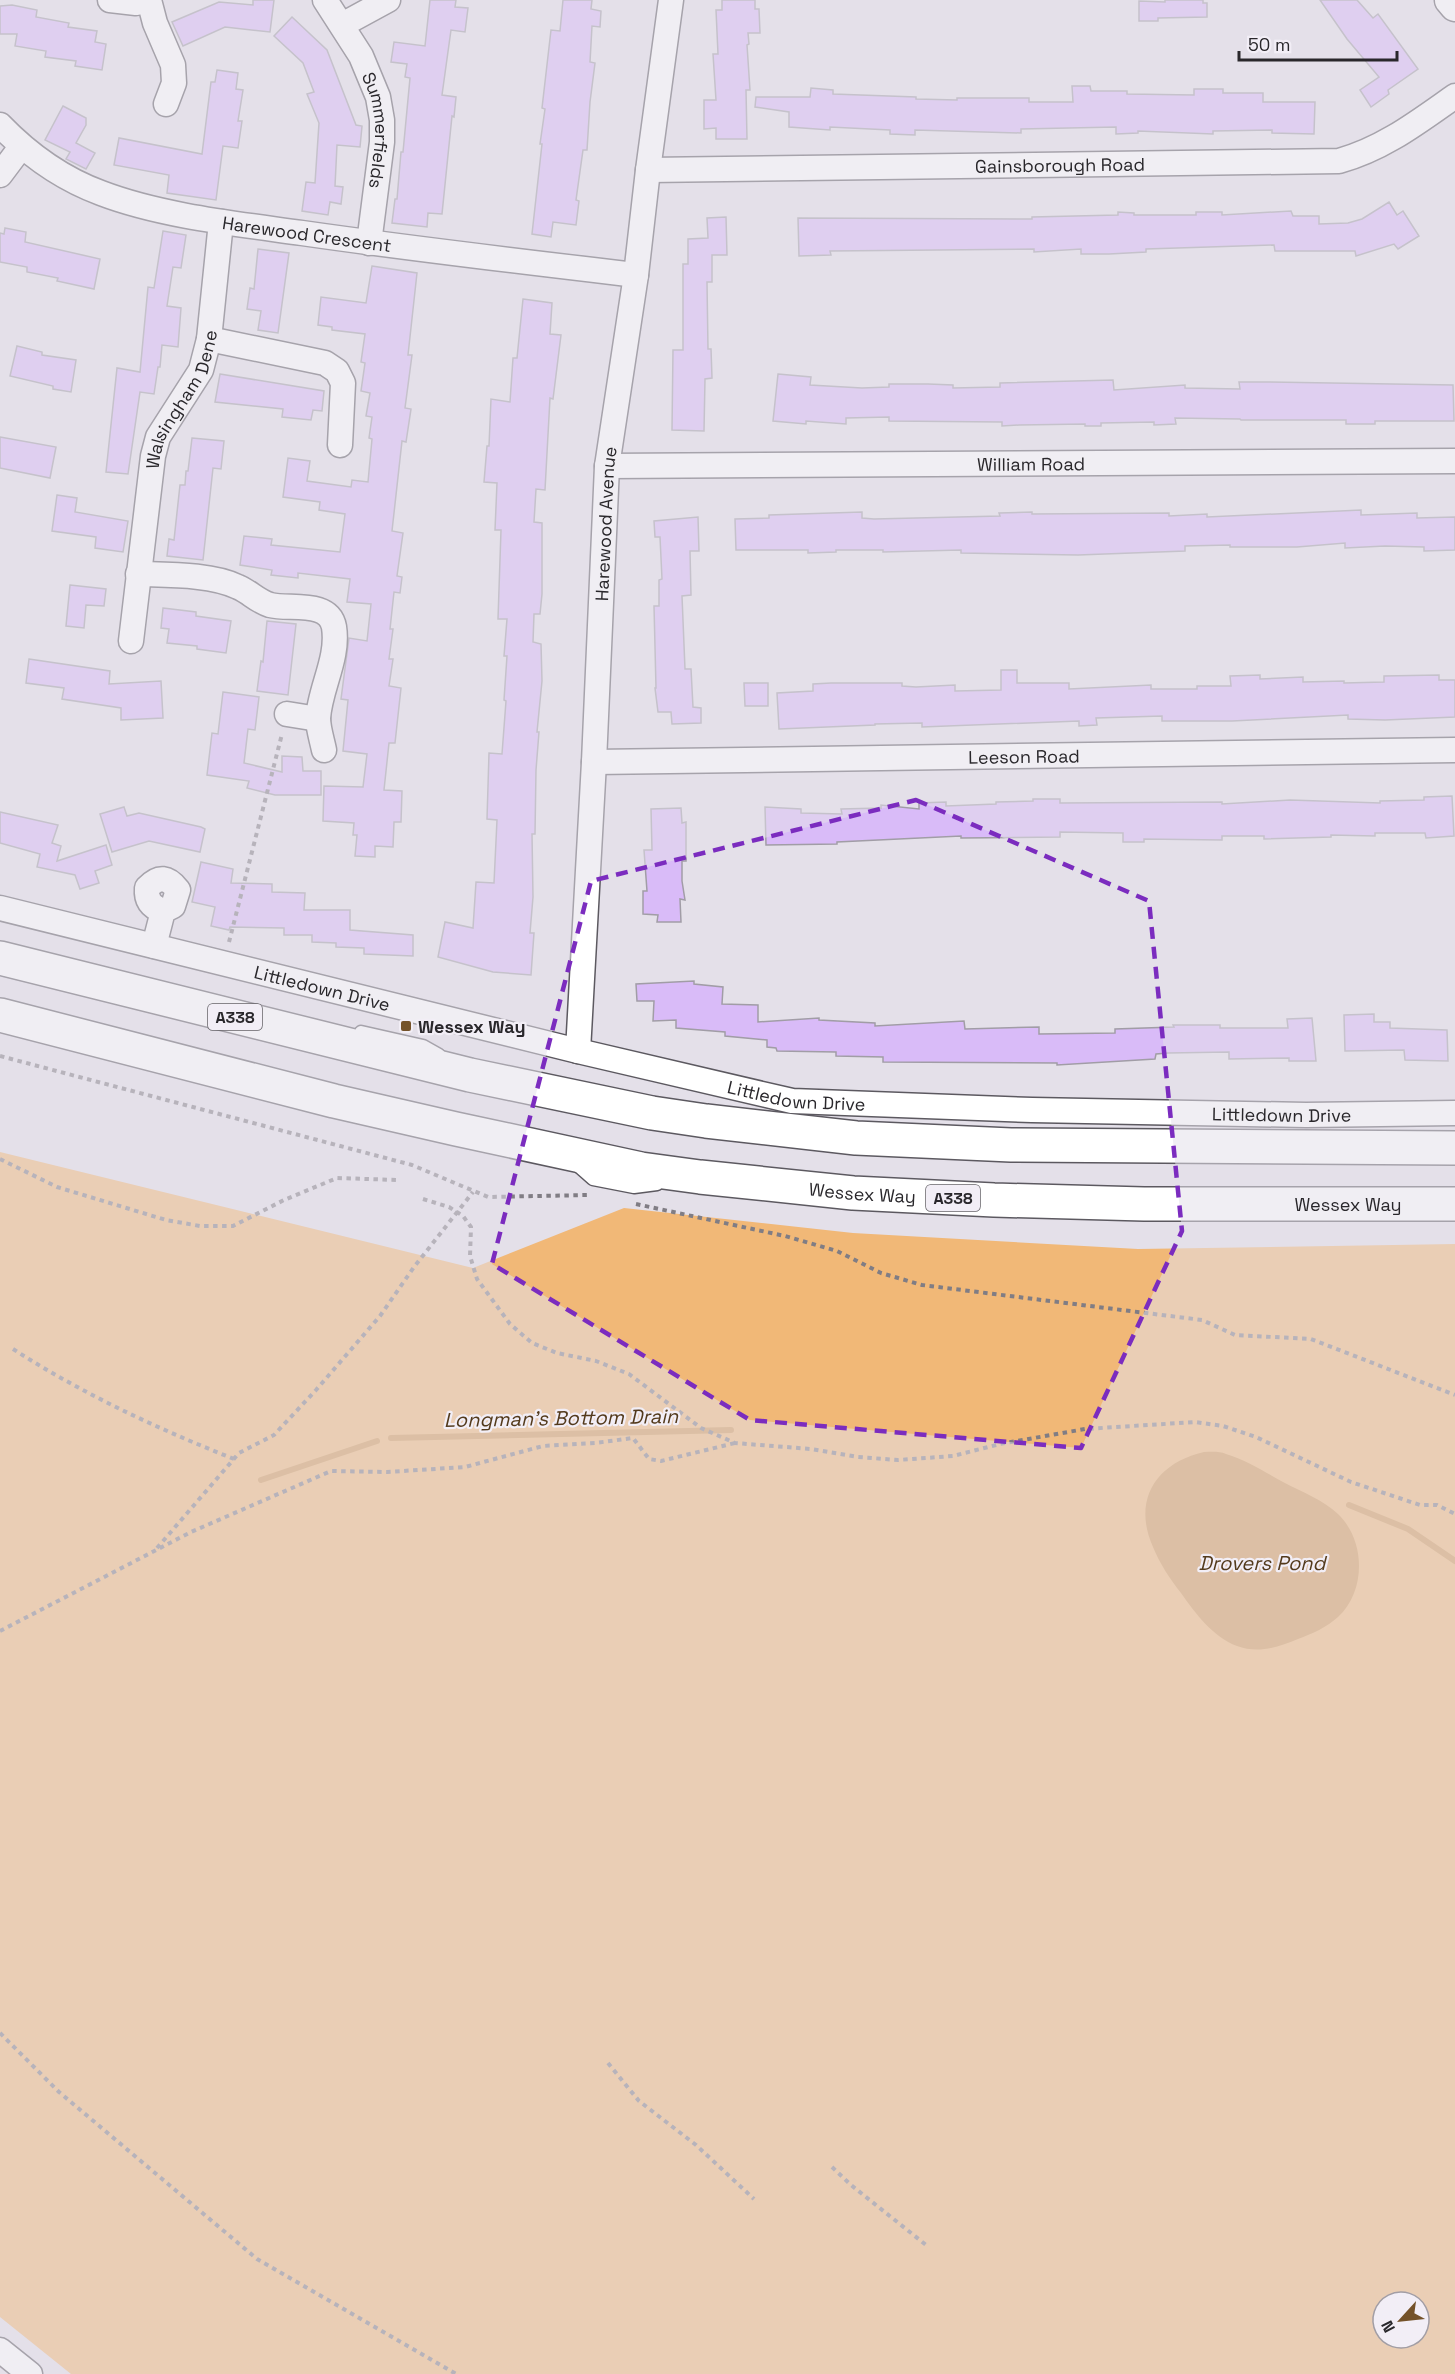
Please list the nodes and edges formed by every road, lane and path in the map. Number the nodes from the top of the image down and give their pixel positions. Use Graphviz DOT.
graph roads {
  1 [pos="110,0"];
  2 [pos="148,0"];
  3 [pos="324,0"];
  4 [pos="388,0"];
  5 [pos="671,0"];
  6 [pos="1450,0"];
  7 [pos="1455,6"];
  8 [pos="342,26"];
  9 [pos="1455,96"];
  10 [pos="166,104"];
  11 [pos="0,125"];
  12 [pos="21,147"];
  13 [pos="648,170"];
  14 [pos="0,175"];
  15 [pos="220,222"];
  16 [pos="369,243"];
  17 [pos="636,275"];
  18 [pos="209,339"];
  19 [pos="340,445"];
  20 [pos="1455,461"];
  21 [pos="607,466"];
  22 [pos="138,574"];
  23 [pos="131,641"];
  24 [pos="287,714"];
  25 [pos="318,719"];
  26 [pos="324,750"];
  27 [pos="1455,750"];
  28 [pos="594,762"];
  29 [pos="0,908"];
  30 [pos="163,910"];
  31 [pos="154,946"];
  32 [pos="0,958"];
  33 [pos="224,963"];
  34 [pos="0,1015"];
  35 [pos="303,1034"];
  36 [pos="578,1051"];
  37 [pos="0,1056"];
  38 [pos="470,1075"];
  39 [pos="1455,1113"];
  40 [pos="1455,1148"];
  41 [pos="0,1159"];
  42 [pos="397,1180"];
  43 [pos="474,1192"];
  44 [pos="593,1195"];
  45 [pos="423,1199"];
  46 [pos="633,1203"];
  47 [pos="1455,1204"];
  48 [pos="458,1212"];
  49 [pos="13,1349"];
  50 [pos="1455,1395"];
  51 [pos="735,1443"];
  52 [pos="234,1459"];
  53 [pos="1455,1514"];
  54 [pos="156,1549"];
  55 [pos="0,1631"];
  56 [pos="0,2033"];
  57 [pos="608,2063"];
  58 [pos="832,2167"];
  59 [pos="754,2199"];
  60 [pos="926,2245"];
  61 [pos="0,2350"];
  62 [pos="30,2374"];
  63 [pos="456,2374"];
  1 -- 2 [label="street"];
  2 -- 10 [label="street"];
  3 -- 8 [label="street, Summerfields"];
  4 -- 8 [label="street"];
  5 -- 13 [label="street, Harewood Avenue"];
  6 -- 7 [label="street"];
  8 -- 16 [label="street, Summerfields"];
  9 -- 13 [label="street, Gainsborough Road"];
  11 -- 12 [label="street, Harewood Crescent"];
  12 -- 14 [label="street"];
  12 -- 15 [label="street, Harewood Crescent"];
  13 -- 17 [label="street, Harewood Avenue"];
  15 -- 16 [label="street, Harewood Crescent"];
  15 -- 18 [label="street, Walsingham Dene"];
  16 -- 17 [label="street, Harewood Crescent"];
  17 -- 21 [label="street, Harewood Avenue"];
  18 -- 19 [label="street"];
  18 -- 22 [label="street, Walsingham Dene"];
  20 -- 21 [label="street, William Road"];
  21 -- 28 [label="street, Harewood Avenue"];
  22 -- 23 [label="street, Walsingham Dene"];
  22 -- 25 [label="street"];
  24 -- 25 [label="street"];
  24 -- 33 [label="path"];
  25 -- 26 [label="street"];
  27 -- 28 [label="street, Leeson Road"];
  28 -- 36 [label="street, Harewood Avenue"];
  29 -- 31 [label="street, Littledown Drive"];
  30 -- 31 [label="street"];
  31 -- 33 [label="street, Littledown Drive"];
  32 -- 35 [label="highway, A338"];
  33 -- 36 [label="street, Littledown Drive"];
  34 -- 47 [label="highway, Wessex Way / A338"];
  35 -- 38 [label="highway, A338"];
  35 -- 38 [label="lane"];
  36 -- 39 [label="street, Littledown Drive"];
  37 -- 43 [label="path"];
  38 -- 40 [label="highway, A338"];
  41 -- 42 [label="path"];
  43 -- 44 [label="path"];
  43 -- 48 [label="path"];
  45 -- 48 [label="path"];
  46 -- 50 [label="path"];
  48 -- 51 [label="path"];
  48 -- 52 [label="path"];
  49 -- 52 [label="path"];
  51 -- 53 [label="path"];
  51 -- 54 [label="path"];
  52 -- 54 [label="path"];
  54 -- 55 [label="path"];
  56 -- 63 [label="path"];
  57 -- 59 [label="path"];
  58 -- 60 [label="path"];
  61 -- 62 [label="street"];
}
